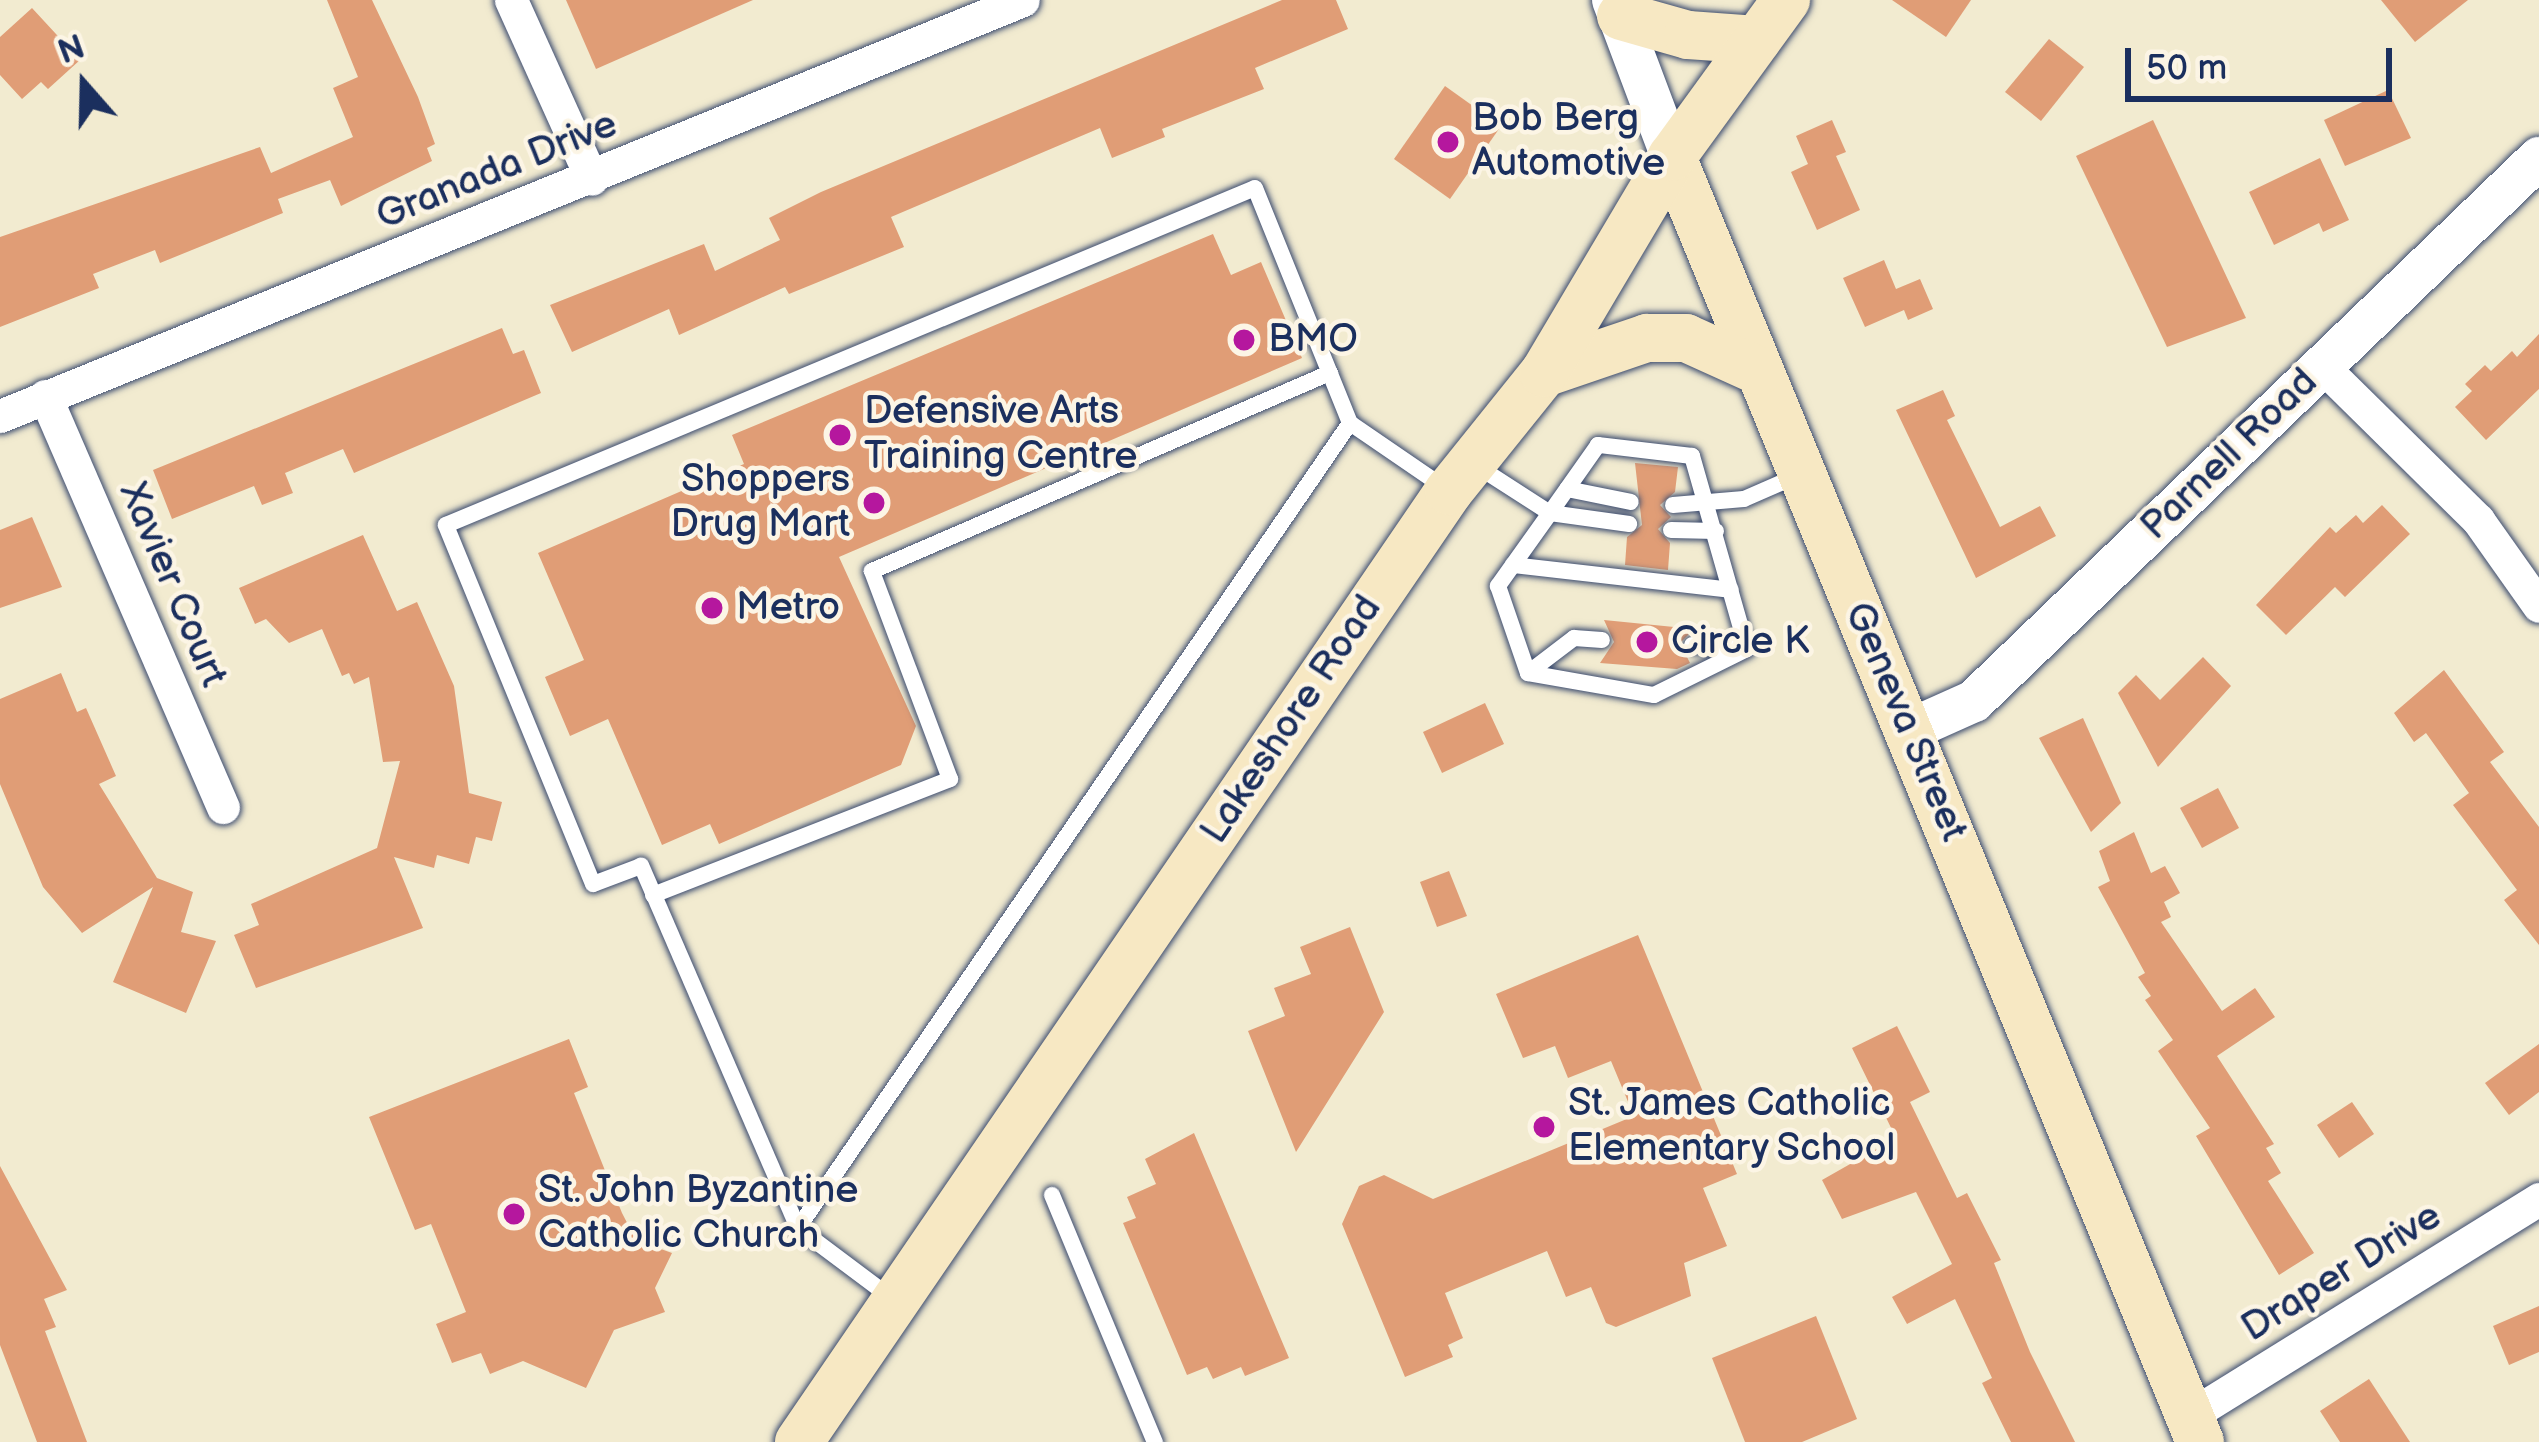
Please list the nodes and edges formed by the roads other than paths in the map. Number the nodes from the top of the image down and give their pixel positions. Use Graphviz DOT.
graph roads {
  1 [pos="511,0"];
  2 [pos="1023,0"];
  3 [pos="1786,0"];
  4 [pos="1617,8"];
  5 [pos="1756,40"];
  6 [pos="1672,157"];
  7 [pos="2539,158"];
  8 [pos="592,179"];
  9 [pos="2323,367"];
  10 [pos="1760,370"];
  11 [pos="1330,373"];
  12 [pos="1544,373"];
  13 [pos="45,397"];
  14 [pos="0,416"];
  15 [pos="1350,423"];
  16 [pos="1802,474"];
  17 [pos="1460,477"];
  18 [pos="1567,490"];
  19 [pos="1631,502"];
  20 [pos="1673,505"];
  21 [pos="1710,505"];
  22 [pos="1550,513"];
  23 [pos="1629,524"];
  24 [pos="1671,530"];
  25 [pos="1716,531"];
  26 [pos="1514,565"];
  27 [pos="1731,590"];
  28 [pos="2539,607"];
  29 [pos="1602,640"];
  30 [pos="1692,645"];
  31 [pos="1747,649"];
  32 [pos="1528,673"];
  33 [pos="1907,731"];
  34 [pos="223,807"];
  35 [pos="653,895"];
  36 [pos="1052,1195"];
  37 [pos="2539,1199"];
  38 [pos="798,1228"];
  39 [pos="893,1300"];
  40 [pos="2194,1429"];
  41 [pos="799,1442"];
  42 [pos="1155,1442"];
  1 -- 8 [label="street"];
  2 -- 8 [label="street, Granada Drive"];
  3 -- 5 [label="main road, Lakeshore Road"];
  4 -- 5 [label="main road"];
  4 -- 6 [label="street, Geneva Street"];
  5 -- 6 [label="main road, Lakeshore Road"];
  6 -- 10 [label="main road, Geneva Street"];
  6 -- 12 [label="main road, Lakeshore Road"];
  7 -- 9 [label="street, Parnell Road"];
  8 -- 13 [label="street, Granada Drive"];
  9 -- 28 [label="street"];
  9 -- 33 [label="street, Parnell Road"];
  10 -- 12 [label="main road"];
  10 -- 16 [label="main road, Geneva Street"];
  11 -- 15 [label="lane"];
  11 -- 35 [label="lane"];
  11 -- 35 [label="lane"];
  12 -- 17 [label="main road, Lakeshore Road"];
  13 -- 14 [label="street, Granada Drive"];
  13 -- 34 [label="street, Xavier Court"];
  15 -- 17 [label="lane"];
  15 -- 38 [label="lane"];
  16 -- 21 [label="lane"];
  16 -- 33 [label="main road, Geneva Street"];
  17 -- 22 [label="lane"];
  17 -- 39 [label="main road, Lakeshore Road"];
  18 -- 19 [label="lane"];
  18 -- 21 [label="lane"];
  18 -- 22 [label="lane"];
  20 -- 21 [label="lane"];
  21 -- 25 [label="lane"];
  22 -- 23 [label="lane"];
  22 -- 26 [label="lane"];
  24 -- 25 [label="lane"];
  25 -- 27 [label="lane"];
  26 -- 27 [label="lane"];
  26 -- 32 [label="lane"];
  27 -- 31 [label="lane"];
  29 -- 32 [label="lane"];
  30 -- 31 [label="lane"];
  31 -- 32 [label="lane"];
  33 -- 40 [label="main road, Geneva Street"];
  35 -- 38 [label="lane"];
  36 -- 42 [label="lane"];
  37 -- 40 [label="street, Draper Drive"];
  38 -- 39 [label="lane"];
  39 -- 41 [label="main road, Lakeshore Road"];
}
